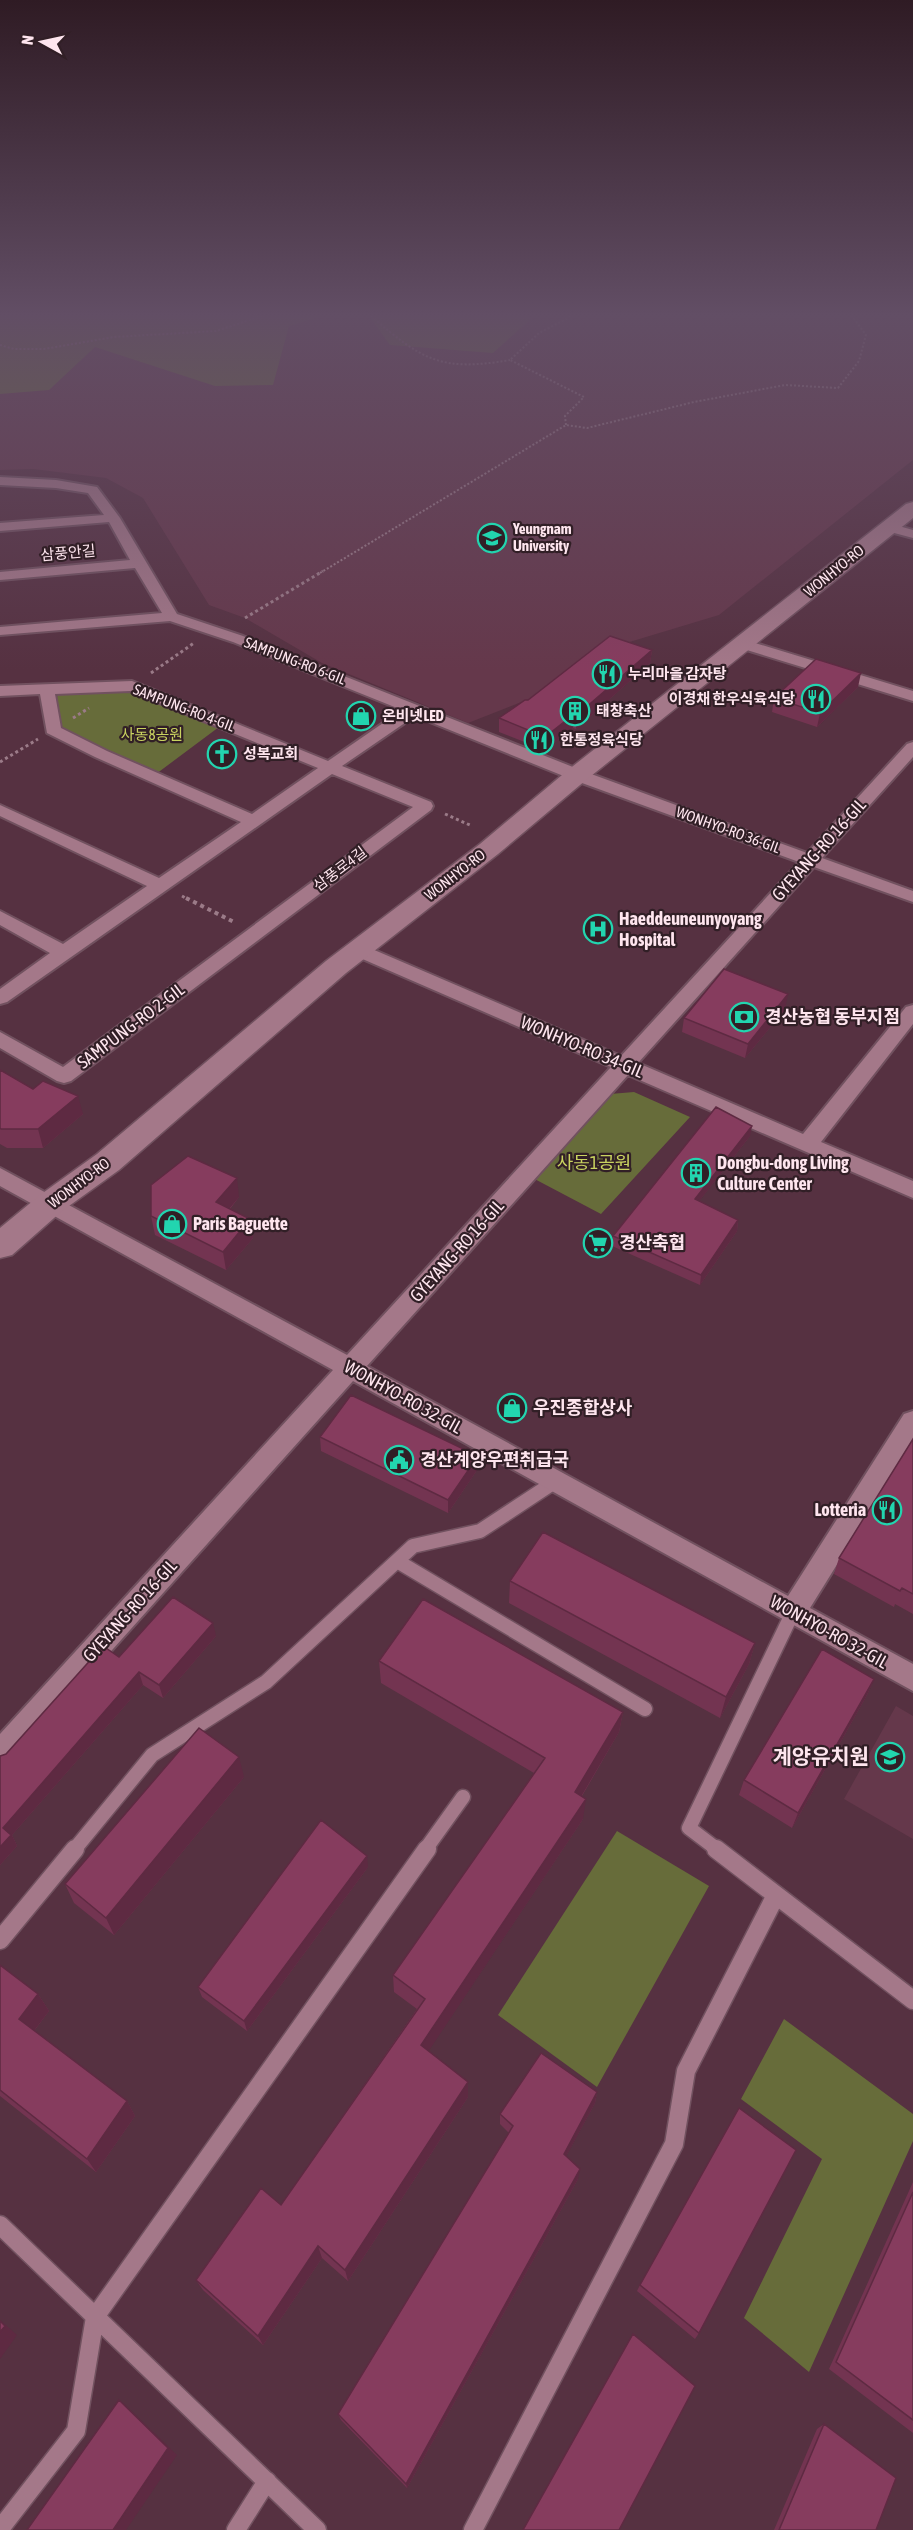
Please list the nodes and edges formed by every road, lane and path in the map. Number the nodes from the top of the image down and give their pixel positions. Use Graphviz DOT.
graph roads {
  1 [pos="551,434"];
  2 [pos="0,481"];
  3 [pos="913,508"];
  4 [pos="113,518"];
  5 [pos="0,527"];
  6 [pos="901,531"];
  7 [pos="139,563"];
  8 [pos="0,576"];
  9 [pos="171,616"];
  10 [pos="245,618"];
  11 [pos="0,631"];
  12 [pos="202,638"];
  13 [pos="742,644"];
  14 [pos="132,686"];
  15 [pos="47,689"];
  16 [pos="0,691"];
  17 [pos="913,696"];
  18 [pos="415,709"];
  19 [pos="52,730"];
  20 [pos="913,747"];
  21 [pos="0,762"];
  22 [pos="327,766"];
  23 [pos="577,775"];
  24 [pos="425,806"];
  25 [pos="0,810"];
  26 [pos="254,821"];
  27 [pos="472,826"];
  28 [pos="810,860"];
  29 [pos="161,886"];
  30 [pos="913,897"];
  31 [pos="0,917"];
  32 [pos="256,933"];
  33 [pos="358,950"];
  34 [pos="63,952"];
  35 [pos="0,998"];
  36 [pos="913,1011"];
  37 [pos="0,1039"];
  38 [pos="624,1065"];
  39 [pos="807,1144"];
  40 [pos="0,1176"];
  41 [pos="913,1190"];
  42 [pos="51,1203"];
  43 [pos="0,1246"];
  44 [pos="350,1368"];
  45 [pos="913,1421"];
  46 [pos="556,1481"];
  47 [pos="396,1561"];
  48 [pos="793,1612"];
  49 [pos="913,1678"];
  50 [pos="645,1709"];
  51 [pos="0,1754"];
  52 [pos="463,1797"];
  53 [pos="776,1895"];
  54 [pos="0,1940"];
  55 [pos="913,2000"];
  56 [pos="0,2225"];
  57 [pos="95,2317"];
  58 [pos="267,2481"];
  59 [pos="0,2529"];
  60 [pos="236,2530"];
  61 [pos="317,2530"];
  62 [pos="473,2530"];
  1 -- 10 [label="path"];
  2 -- 4 [label="street"];
  3 -- 6 [label="main road, WONHYO-RO"];
  4 -- 5 [label="street, 삼풍안길"];
  4 -- 7 [label="street"];
  6 -- 13 [label="main road, WONHYO-RO"];
  7 -- 8 [label="street, 삼풍안길"];
  7 -- 9 [label="street"];
  9 -- 11 [label="street, SAMPUNG-RO 6-GIL"];
  9 -- 18 [label="street, SAMPUNG-RO 6-GIL"];
  12 -- 14 [label="path"];
  13 -- 17 [label="street"];
  13 -- 23 [label="main road, WONHYO-RO"];
  14 -- 15 [label="street, SAMPUNG-RO 4-GIL"];
  14 -- 22 [label="street, SAMPUNG-RO 4-GIL"];
  15 -- 16 [label="street, SAMPUNG-RO 4-GIL"];
  15 -- 19 [label="street"];
  18 -- 22 [label="street"];
  18 -- 23 [label="street, SAMPUNG-RO 6-GIL"];
  19 -- 21 [label="path"];
  19 -- 26 [label="street"];
  20 -- 28 [label="street, GYEYANG-RO 16-GIL"];
  22 -- 24 [label="street, SAMPUNG-RO 4-GIL"];
  22 -- 26 [label="street"];
  23 -- 28 [label="street, WONHYO-RO 36-GIL"];
  23 -- 33 [label="main road, WONHYO-RO"];
  24 -- 27 [label="path"];
  24 -- 32 [label="street, 삼풍로4길"];
  25 -- 29 [label="street"];
  26 -- 29 [label="street"];
  28 -- 30 [label="street, WONHYO-RO 36-GIL"];
  28 -- 38 [label="street, GYEYANG-RO 16-GIL"];
  29 -- 32 [label="path"];
  29 -- 34 [label="street"];
  31 -- 34 [label="street"];
  32 -- 37 [label="street, SAMPUNG-RO 2-GIL"];
  33 -- 38 [label="street, WONHYO-RO 34-GIL"];
  33 -- 42 [label="main road, WONHYO-RO"];
  34 -- 35 [label="street"];
  36 -- 39 [label="street"];
  38 -- 39 [label="street, WONHYO-RO 34-GIL"];
  38 -- 44 [label="street, GYEYANG-RO 16-GIL"];
  39 -- 41 [label="street, WONHYO-RO 34-GIL"];
  40 -- 42 [label="street, WONHYO-RO 32-GIL"];
  42 -- 43 [label="main road, WONHYO-RO"];
  42 -- 44 [label="street, WONHYO-RO 32-GIL"];
  44 -- 46 [label="street, WONHYO-RO 32-GIL"];
  44 -- 51 [label="street, GYEYANG-RO 16-GIL"];
  45 -- 48 [label="street"];
  46 -- 47 [label="lane"];
  46 -- 48 [label="street, WONHYO-RO 32-GIL"];
  47 -- 50 [label="lane"];
  47 -- 54 [label="lane"];
  48 -- 49 [label="street, WONHYO-RO 32-GIL"];
  48 -- 53 [label="lane"];
  52 -- 57 [label="lane"];
  53 -- 55 [label="lane"];
  53 -- 62 [label="lane"];
  56 -- 57 [label="lane"];
  57 -- 58 [label="lane"];
  57 -- 59 [label="lane"];
  58 -- 60 [label="lane"];
  58 -- 61 [label="lane"];
}
